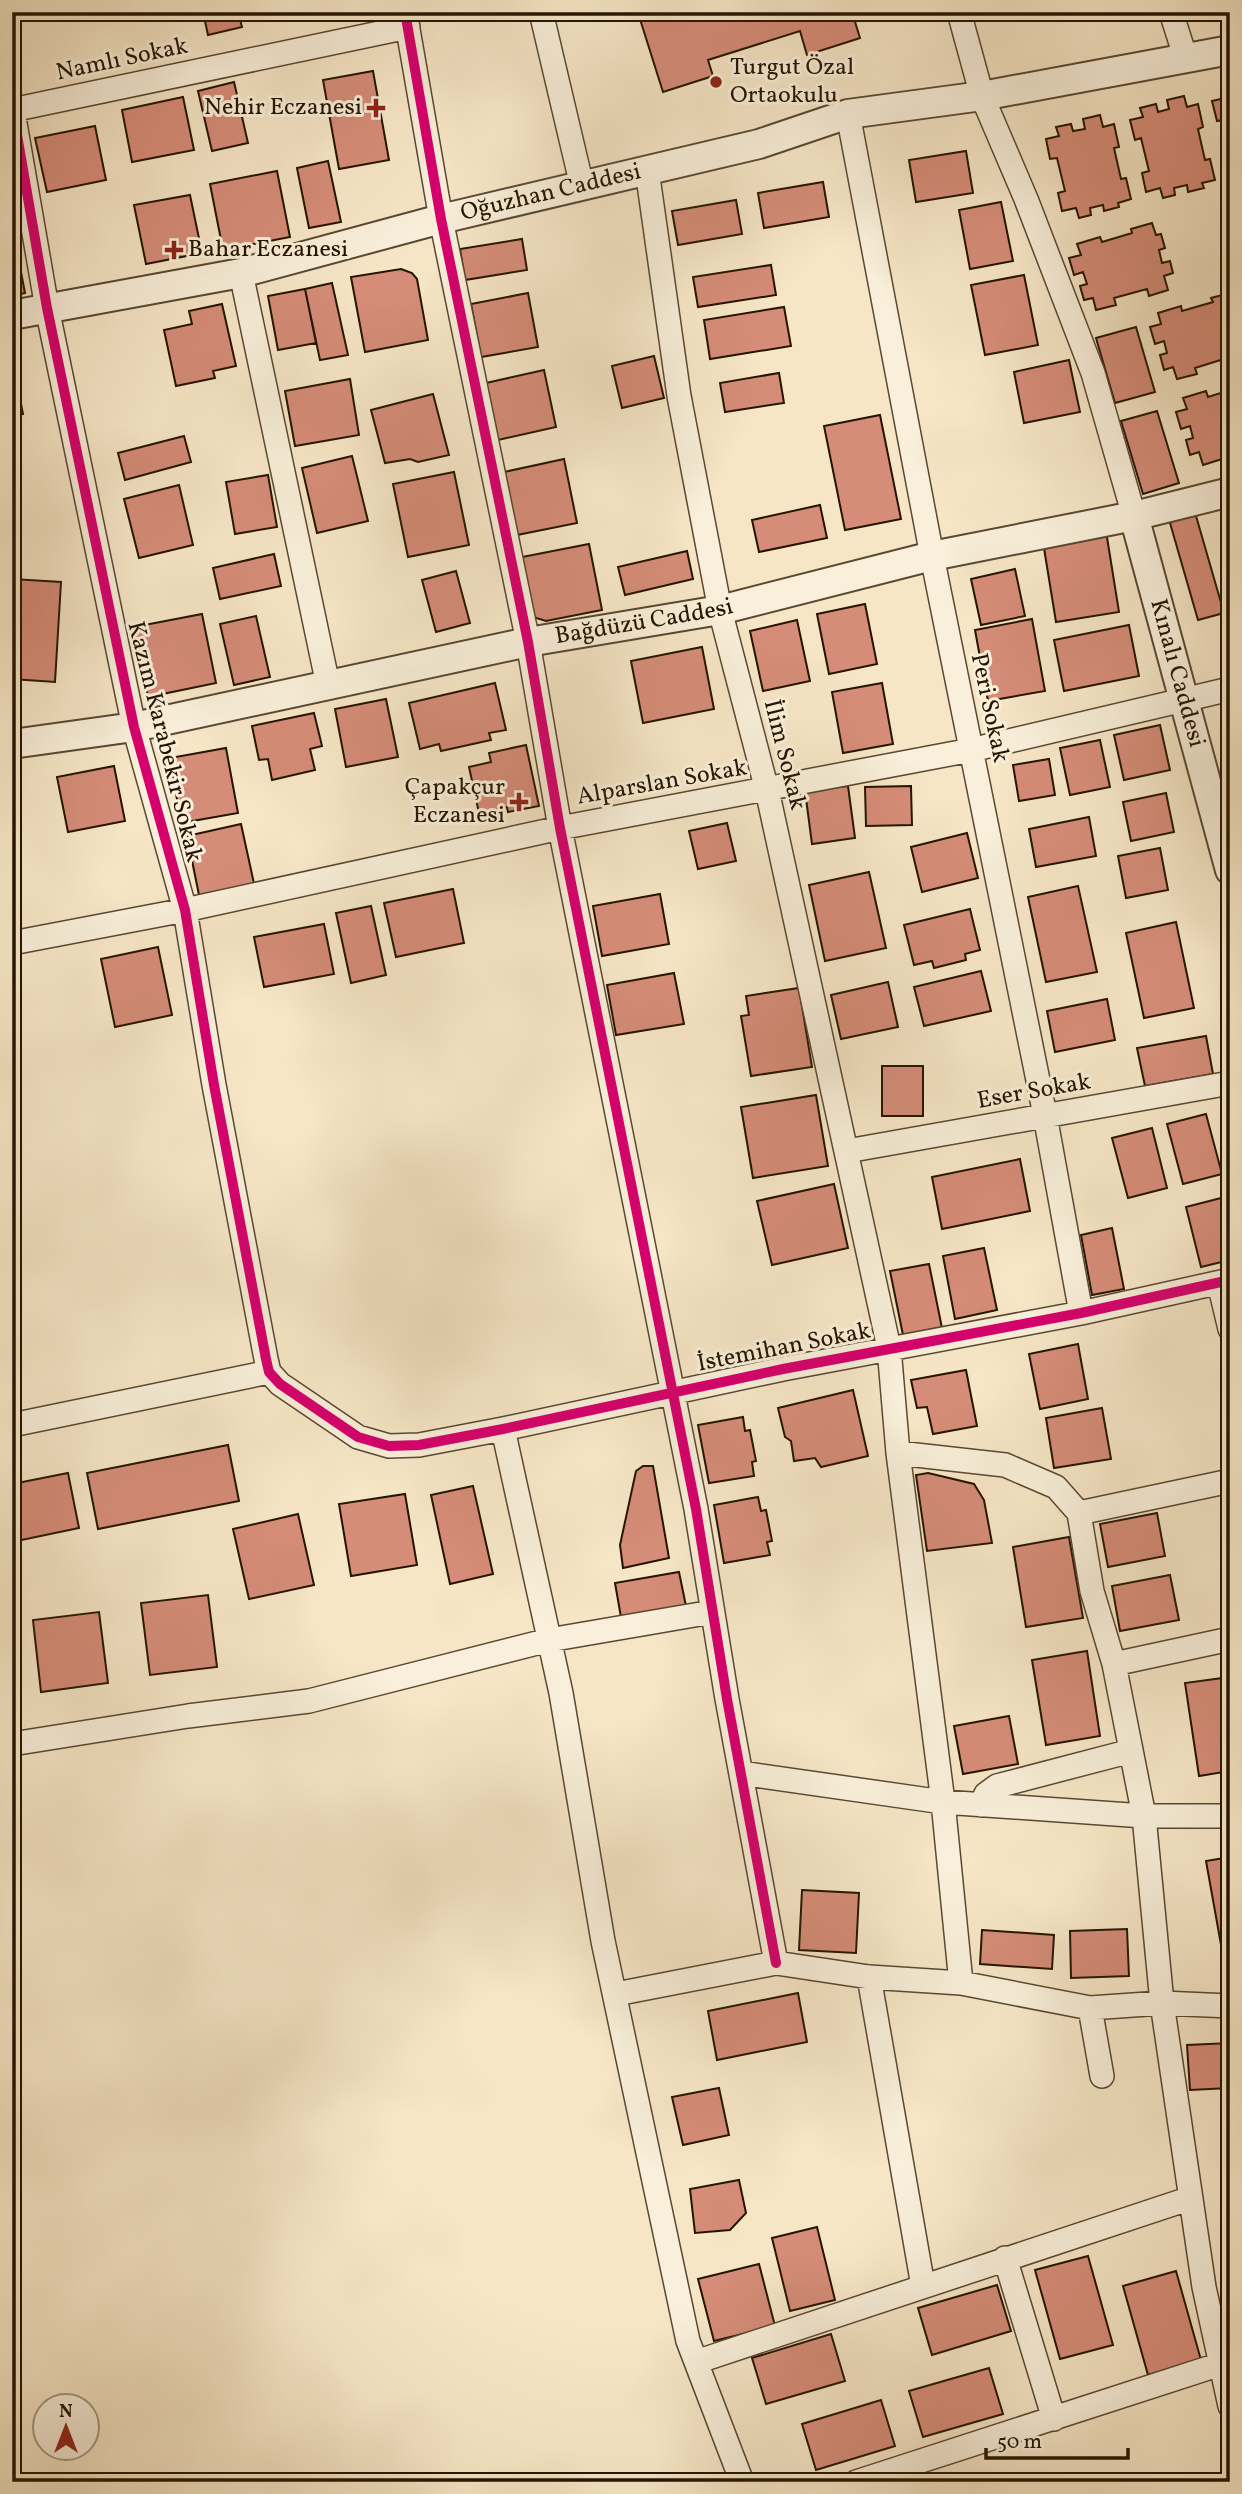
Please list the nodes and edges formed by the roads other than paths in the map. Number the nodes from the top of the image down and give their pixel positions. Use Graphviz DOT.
graph roads {
  1 [pos="541,12"];
  2 [pos="959,12"];
  3 [pos="1171,12"];
  4 [pos="407,20"];
  5 [pos="1230,50"];
  6 [pos="1186,59"];
  7 [pos="982,96"];
  8 [pos="12,109"];
  9 [pos="848,114"];
  10 [pos="648,170"];
  11 [pos="582,186"];
  12 [pos="442,219"];
  13 [pos="241,273"];
  14 [pos="47,308"];
  15 [pos="12,315"];
  16 [pos="1230,492"];
  17 [pos="1134,516"];
  18 [pos="932,556"];
  19 [pos="720,610"];
  20 [pos="527,642"];
  21 [pos="328,685"];
  22 [pos="1230,688"];
  23 [pos="1184,698"];
  24 [pos="134,727"];
  25 [pos="12,744"];
  26 [pos="971,750"];
  27 [pos="767,790"];
  28 [pos="560,828"];
  29 [pos="1230,870"];
  30 [pos="185,910"];
  31 [pos="12,943"];
  32 [pos="1230,1083"];
  33 [pos="1045,1117"];
  34 [pos="847,1151"];
  35 [pos="1224,1281"];
  36 [pos="1081,1313"];
  37 [pos="1230,1329"];
  38 [pos="889,1348"];
  39 [pos="274,1378"];
  40 [pos="673,1392"];
  41 [pos="12,1425"];
  42 [pos="503,1429"];
  43 [pos="898,1453"];
  44 [pos="1230,1481"];
  45 [pos="1079,1514"];
  46 [pos="712,1612"];
  47 [pos="1230,1639"];
  48 [pos="549,1640"];
  49 [pos="1114,1664"];
  50 [pos="12,1744"];
  51 [pos="1131,1751"];
  52 [pos="741,1773"];
  53 [pos="943,1802"];
  54 [pos="981,1805"];
  55 [pos="1144,1816"];
  56 [pos="1230,1816"];
  57 [pos="776,1963"];
  58 [pos="869,1977"];
  59 [pos="961,1983"];
  60 [pos="616,1994"];
  61 [pos="1162,2003"];
  62 [pos="1230,2006"];
  63 [pos="1090,2008"];
  64 [pos="1102,2076"];
  65 [pos="1191,2198"];
  66 [pos="1005,2258"];
  67 [pos="923,2286"];
  68 [pos="696,2362"];
  69 [pos="1225,2363"];
  70 [pos="1230,2406"];
  71 [pos="1054,2420"];
  72 [pos="741,2482"];
  73 [pos="856,2482"];
  1 -- 11 [label="street"];
  2 -- 7 [label="street"];
  3 -- 6 [label="street"];
  4 -- 8 [label="street, Namlı Sokak"];
  4 -- 12 [label="street"];
  5 -- 6 [label="street, Oğuzhan Caddesi"];
  6 -- 7 [label="street, Oğuzhan Caddesi"];
  7 -- 9 [label="street, Oğuzhan Caddesi"];
  7 -- 17 [label="street"];
  8 -- 14 [label="street, Kazım Karabekir Sokak"];
  9 -- 10 [label="street, Oğuzhan Caddesi"];
  9 -- 18 [label="street, Peri Sokak"];
  10 -- 11 [label="street, Oğuzhan Caddesi"];
  10 -- 19 [label="street, İlim Sokak"];
  11 -- 12 [label="street, Oğuzhan Caddesi"];
  12 -- 13 [label="street, Oğuzhan Caddesi"];
  12 -- 20 [label="street"];
  13 -- 14 [label="street, Oğuzhan Caddesi"];
  13 -- 21 [label="street"];
  14 -- 15 [label="street, Oğuzhan Caddesi"];
  14 -- 24 [label="street, Kazım Karabekir Sokak"];
  16 -- 17 [label="street, Bağdüzü Caddesi"];
  17 -- 18 [label="street, Bağdüzü Caddesi"];
  17 -- 23 [label="street, Kınalı Caddesi"];
  18 -- 19 [label="street, Bağdüzü Caddesi"];
  18 -- 26 [label="street, Peri Sokak"];
  19 -- 20 [label="street, Bağdüzü Caddesi"];
  19 -- 27 [label="street, İlim Sokak"];
  20 -- 21 [label="street, Bağdüzü Caddesi"];
  20 -- 28 [label="street"];
  21 -- 24 [label="street, Bağdüzü Caddesi"];
  22 -- 23 [label="street, Alparslan Sokak"];
  23 -- 26 [label="street, Alparslan Sokak"];
  23 -- 29 [label="street, Kınalı Caddesi"];
  24 -- 25 [label="street, Bağdüzü Caddesi"];
  24 -- 30 [label="street, Kazım Karabekir Sokak"];
  26 -- 27 [label="street, Alparslan Sokak"];
  26 -- 33 [label="street, Peri Sokak"];
  27 -- 28 [label="street, Alparslan Sokak"];
  27 -- 34 [label="street, İlim Sokak"];
  28 -- 30 [label="street, Alparslan Sokak"];
  28 -- 40 [label="street"];
  30 -- 31 [label="street, Alparslan Sokak"];
  30 -- 39 [label="street, Kazım Karabekir Sokak"];
  32 -- 33 [label="street, Eser Sokak"];
  33 -- 34 [label="street, Eser Sokak"];
  33 -- 36 [label="street, Peri Sokak"];
  34 -- 38 [label="street, İlim Sokak"];
  35 -- 36 [label="street, İstemihan Sokak"];
  35 -- 37 [label="street"];
  36 -- 38 [label="street, İstemihan Sokak"];
  38 -- 40 [label="street, İstemihan Sokak"];
  38 -- 43 [label="street, İlim Sokak"];
  39 -- 41 [label="street"];
  39 -- 42 [label="street, İstemihan Sokak"];
  40 -- 42 [label="street, İstemihan Sokak"];
  40 -- 46 [label="street"];
  42 -- 48 [label="street"];
  43 -- 45 [label="street"];
  43 -- 53 [label="street, İlim Sokak"];
  44 -- 45 [label="street"];
  45 -- 49 [label="street"];
  46 -- 48 [label="street"];
  46 -- 52 [label="street"];
  47 -- 49 [label="street"];
  48 -- 50 [label="street"];
  48 -- 60 [label="street"];
  49 -- 51 [label="street"];
  51 -- 54 [label="street"];
  51 -- 55 [label="street"];
  52 -- 53 [label="street"];
  52 -- 57 [label="street"];
  53 -- 54 [label="street"];
  53 -- 59 [label="street, İlim Sokak"];
  54 -- 55 [label="street"];
  55 -- 56 [label="street"];
  55 -- 61 [label="street"];
  57 -- 58 [label="street"];
  57 -- 60 [label="street"];
  58 -- 59 [label="street"];
  58 -- 67 [label="street"];
  59 -- 63 [label="street"];
  60 -- 68 [label="street"];
  61 -- 62 [label="street"];
  61 -- 63 [label="street"];
  61 -- 65 [label="street"];
  63 -- 64 [label="street"];
  65 -- 66 [label="street"];
  65 -- 69 [label="street"];
  66 -- 67 [label="street"];
  66 -- 71 [label="street"];
  67 -- 68 [label="street"];
  68 -- 72 [label="street"];
  69 -- 70 [label="street"];
  69 -- 71 [label="street"];
  71 -- 73 [label="street"];
}
